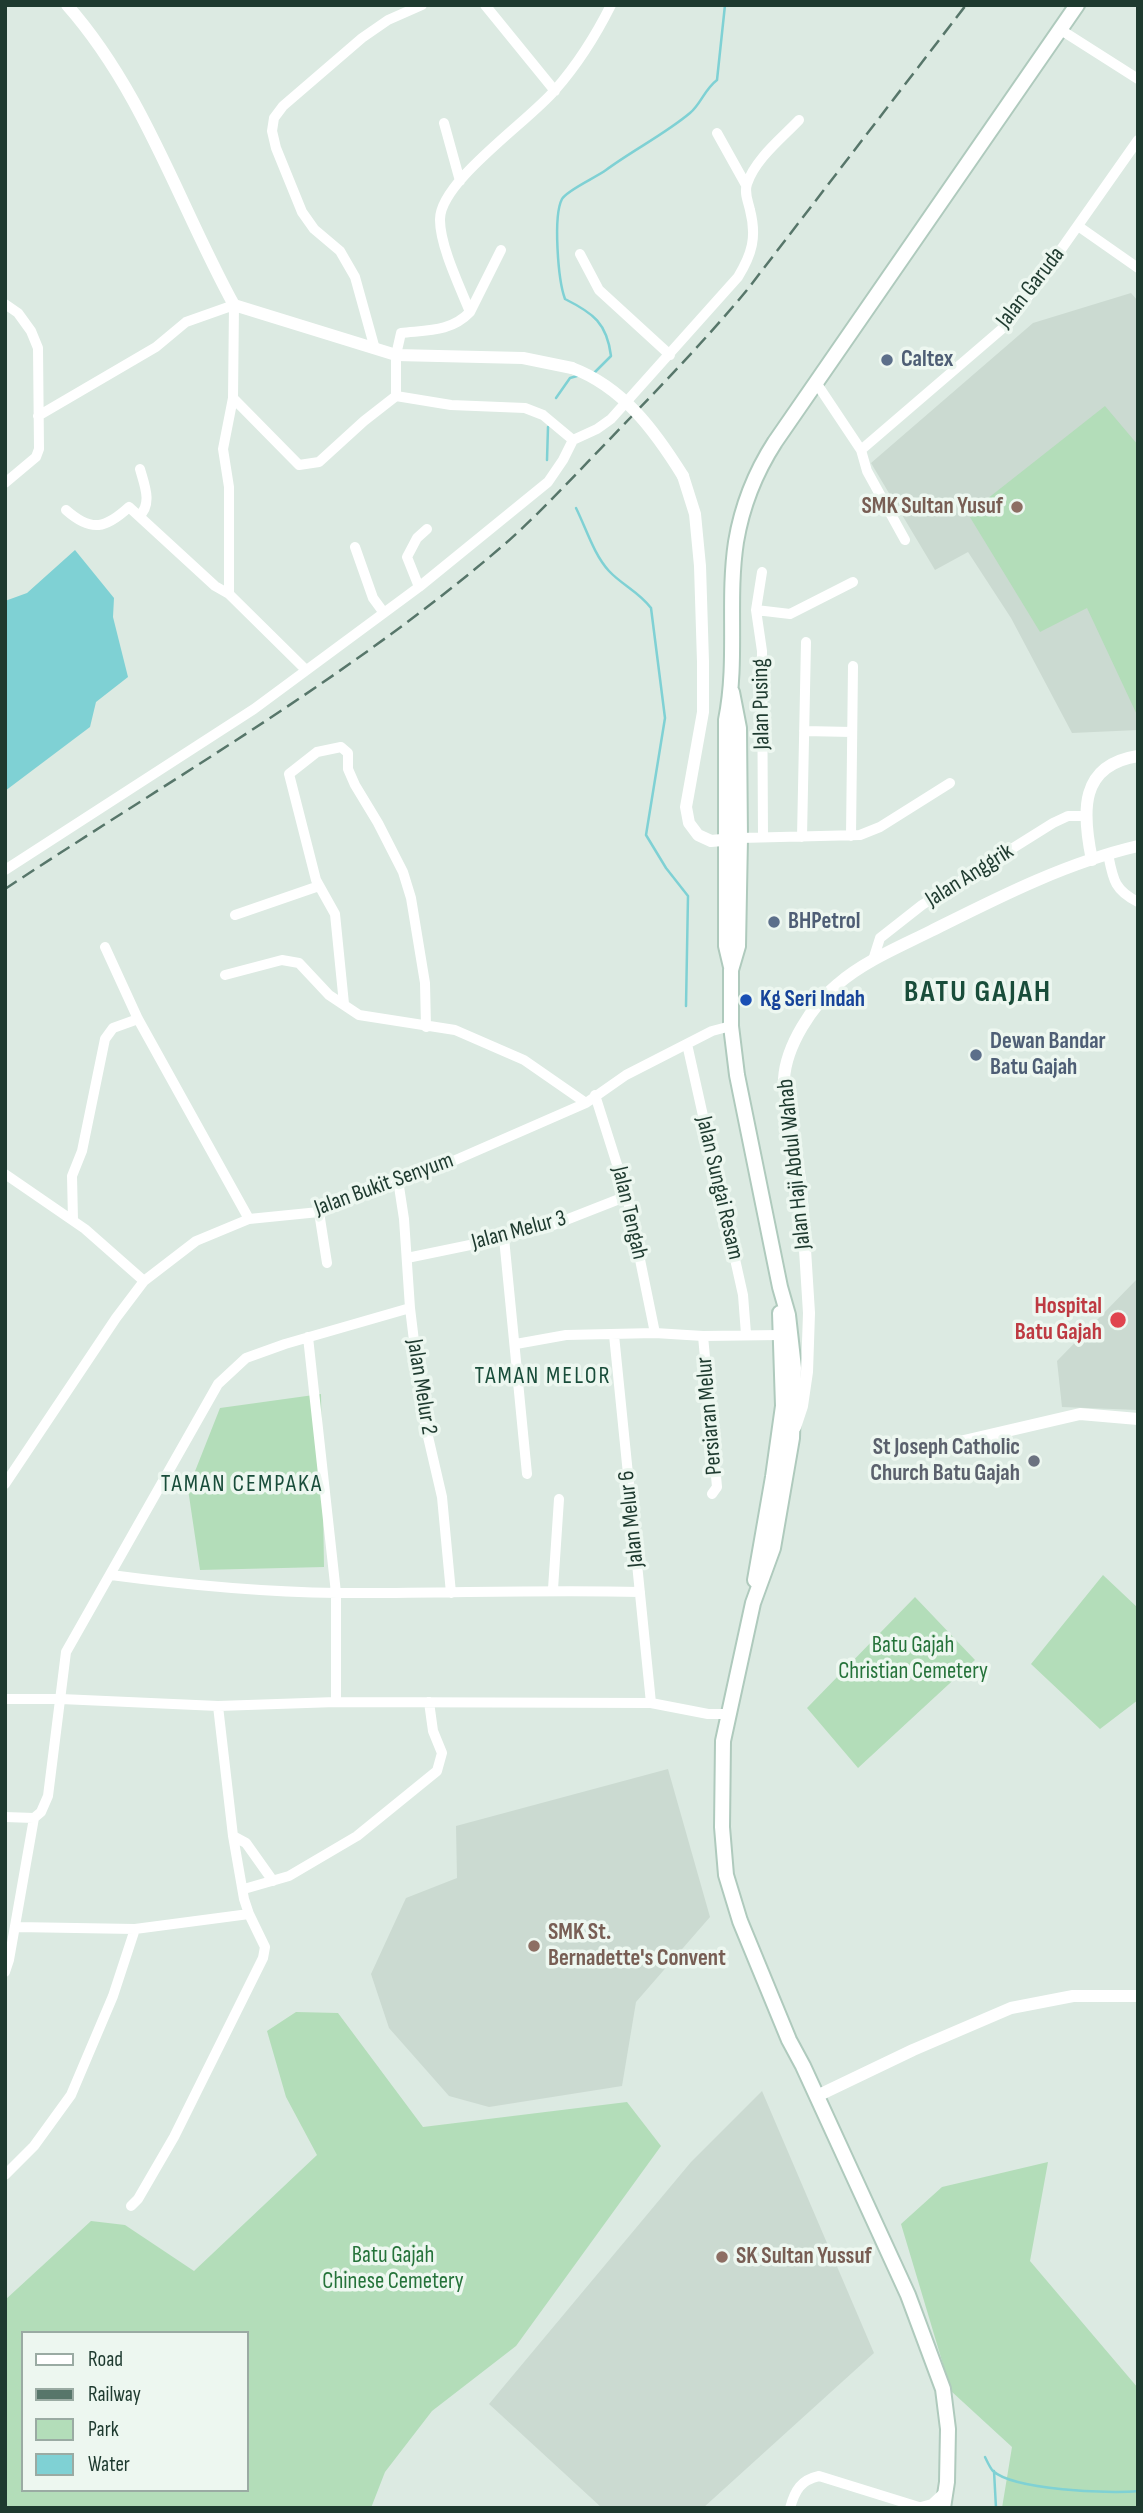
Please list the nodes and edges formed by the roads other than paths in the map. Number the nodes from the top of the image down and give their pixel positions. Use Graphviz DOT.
graph roads {
  1 [pos="67,5"];
  2 [pos="422,5"];
  3 [pos="485,5"];
  4 [pos="611,5"];
  5 [pos="1077,5"];
  6 [pos="1061,30"];
  7 [pos="1138,79"];
  8 [pos="555,91"];
  9 [pos="799,120"];
  10 [pos="443,123"];
  11 [pos="716,133"];
  12 [pos="1138,139"];
  13 [pos="460,181"];
  14 [pos="746,185"];
  15 [pos="1077,226"];
  16 [pos="501,250"];
  17 [pos="580,254"];
  18 [pos="1138,268"];
  19 [pos="5,304"];
  20 [pos="234,305"];
  21 [pos="470,312"];
  22 [pos="375,349"];
  23 [pos="396,355"];
  24 [pos="670,355"];
  25 [pos="817,384"];
  26 [pos="396,396"];
  27 [pos="233,398"];
  28 [pos="38,416"];
  29 [pos="573,440"];
  30 [pos="861,450"];
  31 [pos="140,469"];
  32 [pos="5,483"];
  33 [pos="66,510"];
  34 [pos="139,516"];
  35 [pos="427,529"];
  36 [pos="905,540"];
  37 [pos="355,547"];
  38 [pos="762,572"];
  39 [pos="853,582"];
  40 [pos="419,587"];
  41 [pos="229,594"];
  42 [pos="755,610"];
  43 [pos="384,613"];
  44 [pos="806,642"];
  45 [pos="853,666"];
  46 [pos="305,669"];
  47 [pos="732,692"];
  48 [pos="804,731"];
  49 [pos="852,732"];
  50 [pos="1138,756"];
  51 [pos="950,783"];
  52 [pos="1086,816"];
  53 [pos="851,836"];
  54 [pos="763,837"];
  55 [pos="802,837"];
  56 [pos="740,838"];
  57 [pos="725,839"];
  58 [pos="1138,846"];
  59 [pos="1108,854"];
  60 [pos="1092,860"];
  61 [pos="5,870"];
  62 [pos="319,886"];
  63 [pos="1138,902"];
  64 [pos="235,915"];
  65 [pos="105,947"];
  66 [pos="873,960"];
  67 [pos="732,970"];
  68 [pos="225,975"];
  69 [pos="344,1004"];
  70 [pos="138,1019"];
  71 [pos="731,1026"];
  72 [pos="426,1027"];
  73 [pos="687,1044"];
  74 [pos="590,1099"];
  75 [pos="5,1174"];
  76 [pos="398,1180"];
  77 [pos="627,1196"];
  78 [pos="320,1212"];
  79 [pos="249,1219"];
  80 [pos="73,1220"];
  81 [pos="504,1238"];
  82 [pos="407,1258"];
  83 [pos="327,1263"];
  84 [pos="144,1281"];
  85 [pos="780,1287"];
  86 [pos="410,1308"];
  87 [pos="655,1333"];
  88 [pos="746,1334"];
  89 [pos="614,1335"];
  90 [pos="780,1335"];
  91 [pos="703,1336"];
  92 [pos="308,1337"];
  93 [pos="516,1344"];
  94 [pos="807,1372"];
  95 [pos="795,1393"];
  96 [pos="783,1406"];
  97 [pos="1138,1419"];
  98 [pos="792,1438"];
  99 [pos="951,1444"];
  100 [pos="527,1474"];
  101 [pos="5,1484"];
  102 [pos="712,1494"];
  103 [pos="559,1499"];
  104 [pos="111,1575"];
  105 [pos="553,1589"];
  106 [pos="640,1592"];
  107 [pos="336,1593"];
  108 [pos="451,1593"];
  109 [pos="753,1603"];
  110 [pos="5,1699"];
  111 [pos="61,1699"];
  112 [pos="336,1702"];
  113 [pos="429,1702"];
  114 [pos="656,1704"];
  115 [pos="219,1706"];
  116 [pos="728,1714"];
  117 [pos="5,1817"];
  118 [pos="34,1818"];
  119 [pos="233,1836"];
  120 [pos="273,1881"];
  121 [pos="244,1889"];
  122 [pos="250,1914"];
  123 [pos="16,1927"];
  124 [pos="135,1929"];
  125 [pos="5,1972"];
  126 [pos="1138,1996"];
  127 [pos="817,2096"];
  128 [pos="5,2175"];
  129 [pos="131,2206"];
  130 [pos="945,2492"];
  131 [pos="899,2505"];
  132 [pos="790,2508"];
  133 [pos="922,2508"];
  134 [pos="943,2508"];
  1 -- 20 [label="street"];
  2 -- 22 [label="street"];
  3 -- 8 [label="street"];
  4 -- 8 [label="street"];
  5 -- 6 [label="main road"];
  6 -- 7 [label="street"];
  6 -- 25 [label="main road"];
  8 -- 13 [label="street"];
  9 -- 14 [label="street"];
  10 -- 13 [label="street"];
  11 -- 14 [label="street"];
  12 -- 15 [label="street"];
  13 -- 21 [label="street"];
  14 -- 24 [label="street"];
  15 -- 18 [label="street, Jalan Garuda"];
  15 -- 30 [label="street, Jalan Garuda"];
  16 -- 21 [label="street"];
  17 -- 24 [label="street"];
  19 -- 28 [label="street"];
  20 -- 22 [label="street"];
  20 -- 27 [label="street"];
  20 -- 28 [label="street"];
  21 -- 23 [label="street"];
  22 -- 23 [label="street"];
  23 -- 26 [label="street"];
  23 -- 57 [label="street, bridge"];
  24 -- 29 [label="street"];
  25 -- 30 [label="street"];
  25 -- 47 [label="main road"];
  26 -- 27 [label="street"];
  26 -- 29 [label="street"];
  27 -- 41 [label="street"];
  28 -- 32 [label="street"];
  29 -- 40 [label="street"];
  30 -- 36 [label="street"];
  31 -- 34 [label="street"];
  33 -- 34 [label="street"];
  34 -- 41 [label="street"];
  35 -- 40 [label="street"];
  37 -- 43 [label="street"];
  38 -- 42 [label="street, Jalan Pusing"];
  39 -- 42 [label="street"];
  40 -- 43 [label="street"];
  41 -- 46 [label="street"];
  42 -- 54 [label="street, Jalan Pusing"];
  43 -- 46 [label="street"];
  44 -- 48 [label="street"];
  45 -- 49 [label="street"];
  46 -- 61 [label="street"];
  47 -- 56 [label="main road"];
  47 -- 57 [label="main road"];
  48 -- 49 [label="street"];
  48 -- 55 [label="street"];
  49 -- 53 [label="street"];
  50 -- 52 [label="street"];
  51 -- 53 [label="street"];
  52 -- 60 [label="street"];
  52 -- 66 [label="street, Jalan Anggrik"];
  53 -- 55 [label="street"];
  54 -- 55 [label="street"];
  54 -- 56 [label="street"];
  56 -- 57 [label="street"];
  56 -- 67 [label="main road"];
  57 -- 67 [label="main road"];
  58 -- 59 [label="street, Jalan Haji Abdul Wahab"];
  59 -- 60 [label="street, Jalan Haji Abdul Wahab"];
  59 -- 63 [label="street"];
  60 -- 66 [label="street, Jalan Haji Abdul Wahab"];
  62 -- 64 [label="street"];
  62 -- 69 [label="street"];
  62 -- 72 [label="street"];
  65 -- 70 [label="street"];
  66 -- 94 [label="street, Jalan Haji Abdul Wahab"];
  67 -- 71 [label="main road"];
  68 -- 69 [label="street"];
  69 -- 72 [label="street"];
  70 -- 79 [label="street"];
  70 -- 80 [label="street"];
  71 -- 73 [label="street, Jalan Bukit Senyum"];
  71 -- 85 [label="main road"];
  72 -- 74 [label="street"];
  73 -- 74 [label="street, Jalan Bukit Senyum"];
  73 -- 88 [label="street, Jalan Sungai Resam"];
  74 -- 76 [label="street, Jalan Bukit Senyum"];
  74 -- 77 [label="street, Jalan Tengah"];
  75 -- 80 [label="street"];
  76 -- 78 [label="street, Jalan Bukit Senyum"];
  76 -- 82 [label="street, Jalan Melur 2"];
  77 -- 81 [label="street, Jalan Melur 3"];
  77 -- 87 [label="street, Jalan Tengah"];
  78 -- 79 [label="street, Jalan Bukit Senyum"];
  78 -- 83 [label="street"];
  79 -- 84 [label="street, Jalan Bukit Senyum"];
  80 -- 84 [label="street"];
  81 -- 82 [label="street, Jalan Melur 3"];
  81 -- 93 [label="street"];
  82 -- 86 [label="street, Jalan Melur 2"];
  84 -- 101 [label="street, Jalan Bukit Senyum"];
  85 -- 90 [label="main road"];
  85 -- 95 [label="main road"];
  86 -- 92 [label="street"];
  86 -- 108 [label="street, Jalan Melur 2"];
  87 -- 89 [label="street"];
  87 -- 91 [label="street"];
  88 -- 90 [label="street"];
  88 -- 91 [label="street"];
  89 -- 93 [label="street"];
  89 -- 106 [label="street, Jalan Melur 6"];
  90 -- 96 [label="main road"];
  91 -- 102 [label="street, Persiaran Melur"];
  92 -- 104 [label="street"];
  92 -- 107 [label="street"];
  93 -- 100 [label="street"];
  94 -- 95 [label="street"];
  94 -- 98 [label="street, Jalan Haji Abdul Wahab"];
  95 -- 96 [label="main road"];
  95 -- 98 [label="main road"];
  96 -- 109 [label="main road"];
  97 -- 99 [label="street"];
  98 -- 109 [label="main road"];
  103 -- 105 [label="street"];
  104 -- 107 [label="street"];
  104 -- 111 [label="street"];
  105 -- 106 [label="street"];
  105 -- 108 [label="street"];
  106 -- 114 [label="street, Jalan Melur 6"];
  107 -- 108 [label="street"];
  107 -- 112 [label="street"];
  109 -- 116 [label="main road"];
  110 -- 111 [label="street"];
  111 -- 115 [label="street"];
  111 -- 118 [label="street"];
  112 -- 113 [label="street"];
  112 -- 115 [label="street"];
  113 -- 114 [label="street"];
  113 -- 120 [label="street"];
  114 -- 116 [label="street"];
  115 -- 119 [label="street"];
  116 -- 127 [label="main road"];
  117 -- 118 [label="street"];
  118 -- 123 [label="street"];
  119 -- 120 [label="street"];
  119 -- 121 [label="street"];
  120 -- 121 [label="street"];
  121 -- 122 [label="street"];
  122 -- 124 [label="street"];
  122 -- 129 [label="street"];
  123 -- 124 [label="street"];
  123 -- 125 [label="street"];
  124 -- 128 [label="street"];
  126 -- 127 [label="street"];
  127 -- 130 [label="main road"];
  130 -- 133 [label="street"];
  130 -- 134 [label="main road"];
  131 -- 132 [label="street"];
  131 -- 133 [label="street"];
}
